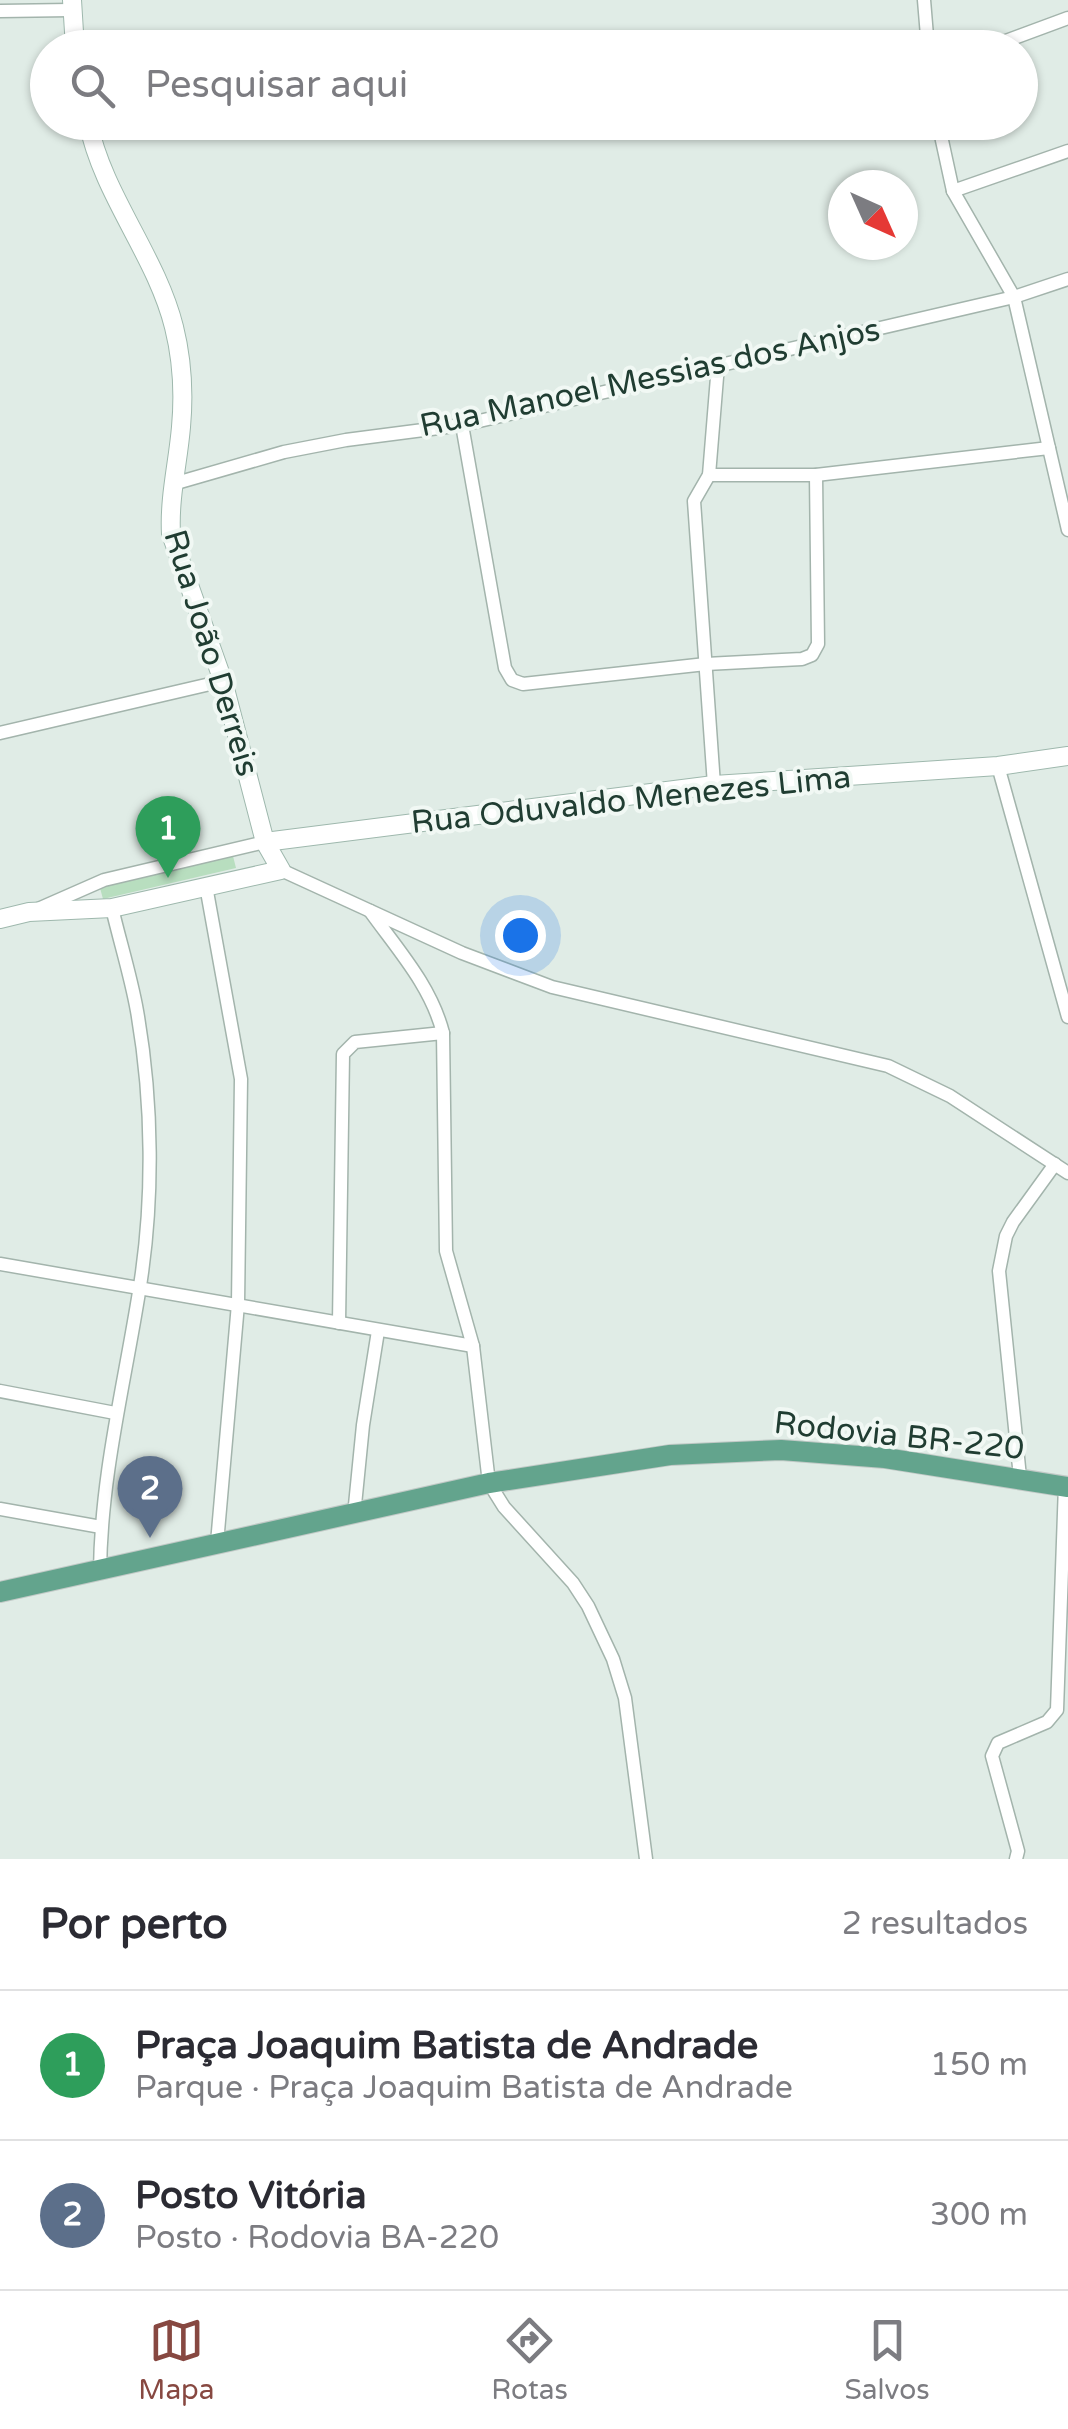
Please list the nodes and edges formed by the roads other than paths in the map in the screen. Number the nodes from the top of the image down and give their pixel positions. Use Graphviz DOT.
graph roads {
  1 [pos="924,0"];
  2 [pos="72,5"];
  3 [pos="0,11"];
  4 [pos="1068,18"];
  5 [pos="74,30"];
  6 [pos="926,30"];
  7 [pos="1036,30"];
  8 [pos="93,140"];
  9 [pos="942,140"];
  10 [pos="1068,151"];
  11 [pos="953,192"];
  12 [pos="1068,279"];
  13 [pos="1014,297"];
  14 [pos="718,365"];
  15 [pos="462,425"];
  16 [pos="1050,448"];
  17 [pos="709,475"];
  18 [pos="816,476"];
  19 [pos="173,484"];
  20 [pos="1068,530"];
  21 [pos="706,664"];
  22 [pos="223,681"];
  23 [pos="0,733"];
  24 [pos="1068,756"];
  25 [pos="998,766"];
  26 [pos="714,785"];
  27 [pos="265,842"];
  28 [pos="280,870"];
  29 [pos="206,886"];
  30 [pos="112,908"];
  31 [pos="370,911"];
  32 [pos="29,912"];
  33 [pos="0,919"];
  34 [pos="1068,1017"];
  35 [pos="443,1033"];
  36 [pos="1055,1164"];
  37 [pos="1068,1173"];
  38 [pos="0,1264"];
  39 [pos="139,1290"];
  40 [pos="238,1304"];
  41 [pos="339,1323"];
  42 [pos="378,1331"];
  43 [pos="474,1346"];
  44 [pos="0,1390"];
  45 [pos="115,1412"];
  46 [pos="1020,1477"];
  47 [pos="489,1483"];
  48 [pos="1066,1485"];
  49 [pos="0,1509"];
  50 [pos="354,1515"];
  51 [pos="100,1527"];
  52 [pos="217,1544"];
  53 [pos="100,1571"];
  54 [pos="6,1587"];
  55 [pos="646,1859"];
  56 [pos="1016,1859"];
  1 -- 6 [label="street"];
  2 -- 3 [label="street"];
  2 -- 5 [label="street"];
  4 -- 7 [label="street"];
  8 -- 19 [label="street, Rua João Derreis"];
  9 -- 11 [label="street"];
  10 -- 11 [label="street"];
  11 -- 13 [label="street"];
  12 -- 13 [label="street, Rua Manoel Messias dos Anjos"];
  13 -- 14 [label="street, Rua Manoel Messias dos Anjos"];
  13 -- 16 [label="street"];
  14 -- 15 [label="street, Rua Manoel Messias dos Anjos"];
  14 -- 17 [label="street"];
  15 -- 19 [label="street, Rua Manoel Messias dos Anjos"];
  15 -- 21 [label="street"];
  16 -- 18 [label="street"];
  16 -- 20 [label="street"];
  17 -- 18 [label="street"];
  17 -- 21 [label="street"];
  18 -- 21 [label="street"];
  19 -- 22 [label="street, Rua João Derreis"];
  21 -- 26 [label="street"];
  22 -- 23 [label="street"];
  22 -- 27 [label="street, Rua João Derreis"];
  24 -- 25 [label="street, Rua Oduvaldo Menezes Lima"];
  25 -- 26 [label="street, Rua Oduvaldo Menezes Lima"];
  25 -- 34 [label="street"];
  26 -- 27 [label="street, Rua Oduvaldo Menezes Lima"];
  27 -- 28 [label="street, Rua João Derreis"];
  27 -- 32 [label="street"];
  28 -- 29 [label="street"];
  28 -- 31 [label="street"];
  29 -- 30 [label="street"];
  29 -- 40 [label="street"];
  30 -- 32 [label="street"];
  30 -- 39 [label="street"];
  31 -- 35 [label="street"];
  31 -- 36 [label="street"];
  32 -- 33 [label="street"];
  35 -- 41 [label="street"];
  35 -- 43 [label="street"];
  36 -- 37 [label="street"];
  36 -- 46 [label="street"];
  38 -- 39 [label="street"];
  39 -- 40 [label="street"];
  39 -- 45 [label="street"];
  40 -- 41 [label="street"];
  40 -- 52 [label="street"];
  41 -- 42 [label="street"];
  42 -- 43 [label="street"];
  42 -- 50 [label="street"];
  43 -- 47 [label="street"];
  44 -- 45 [label="street"];
  45 -- 51 [label="street"];
  46 -- 47 [label="main road, Rodovia BR-220"];
  46 -- 48 [label="main road, Rodovia BR-220"];
  47 -- 50 [label="main road, Rodovia BR-220"];
  47 -- 55 [label="street"];
  48 -- 56 [label="street"];
  49 -- 51 [label="street"];
  50 -- 52 [label="main road, Rodovia BR-220"];
  51 -- 53 [label="street"];
  52 -- 53 [label="main road, Rodovia BR-220"];
  53 -- 54 [label="main road, Rodovia BR-220"];
}
